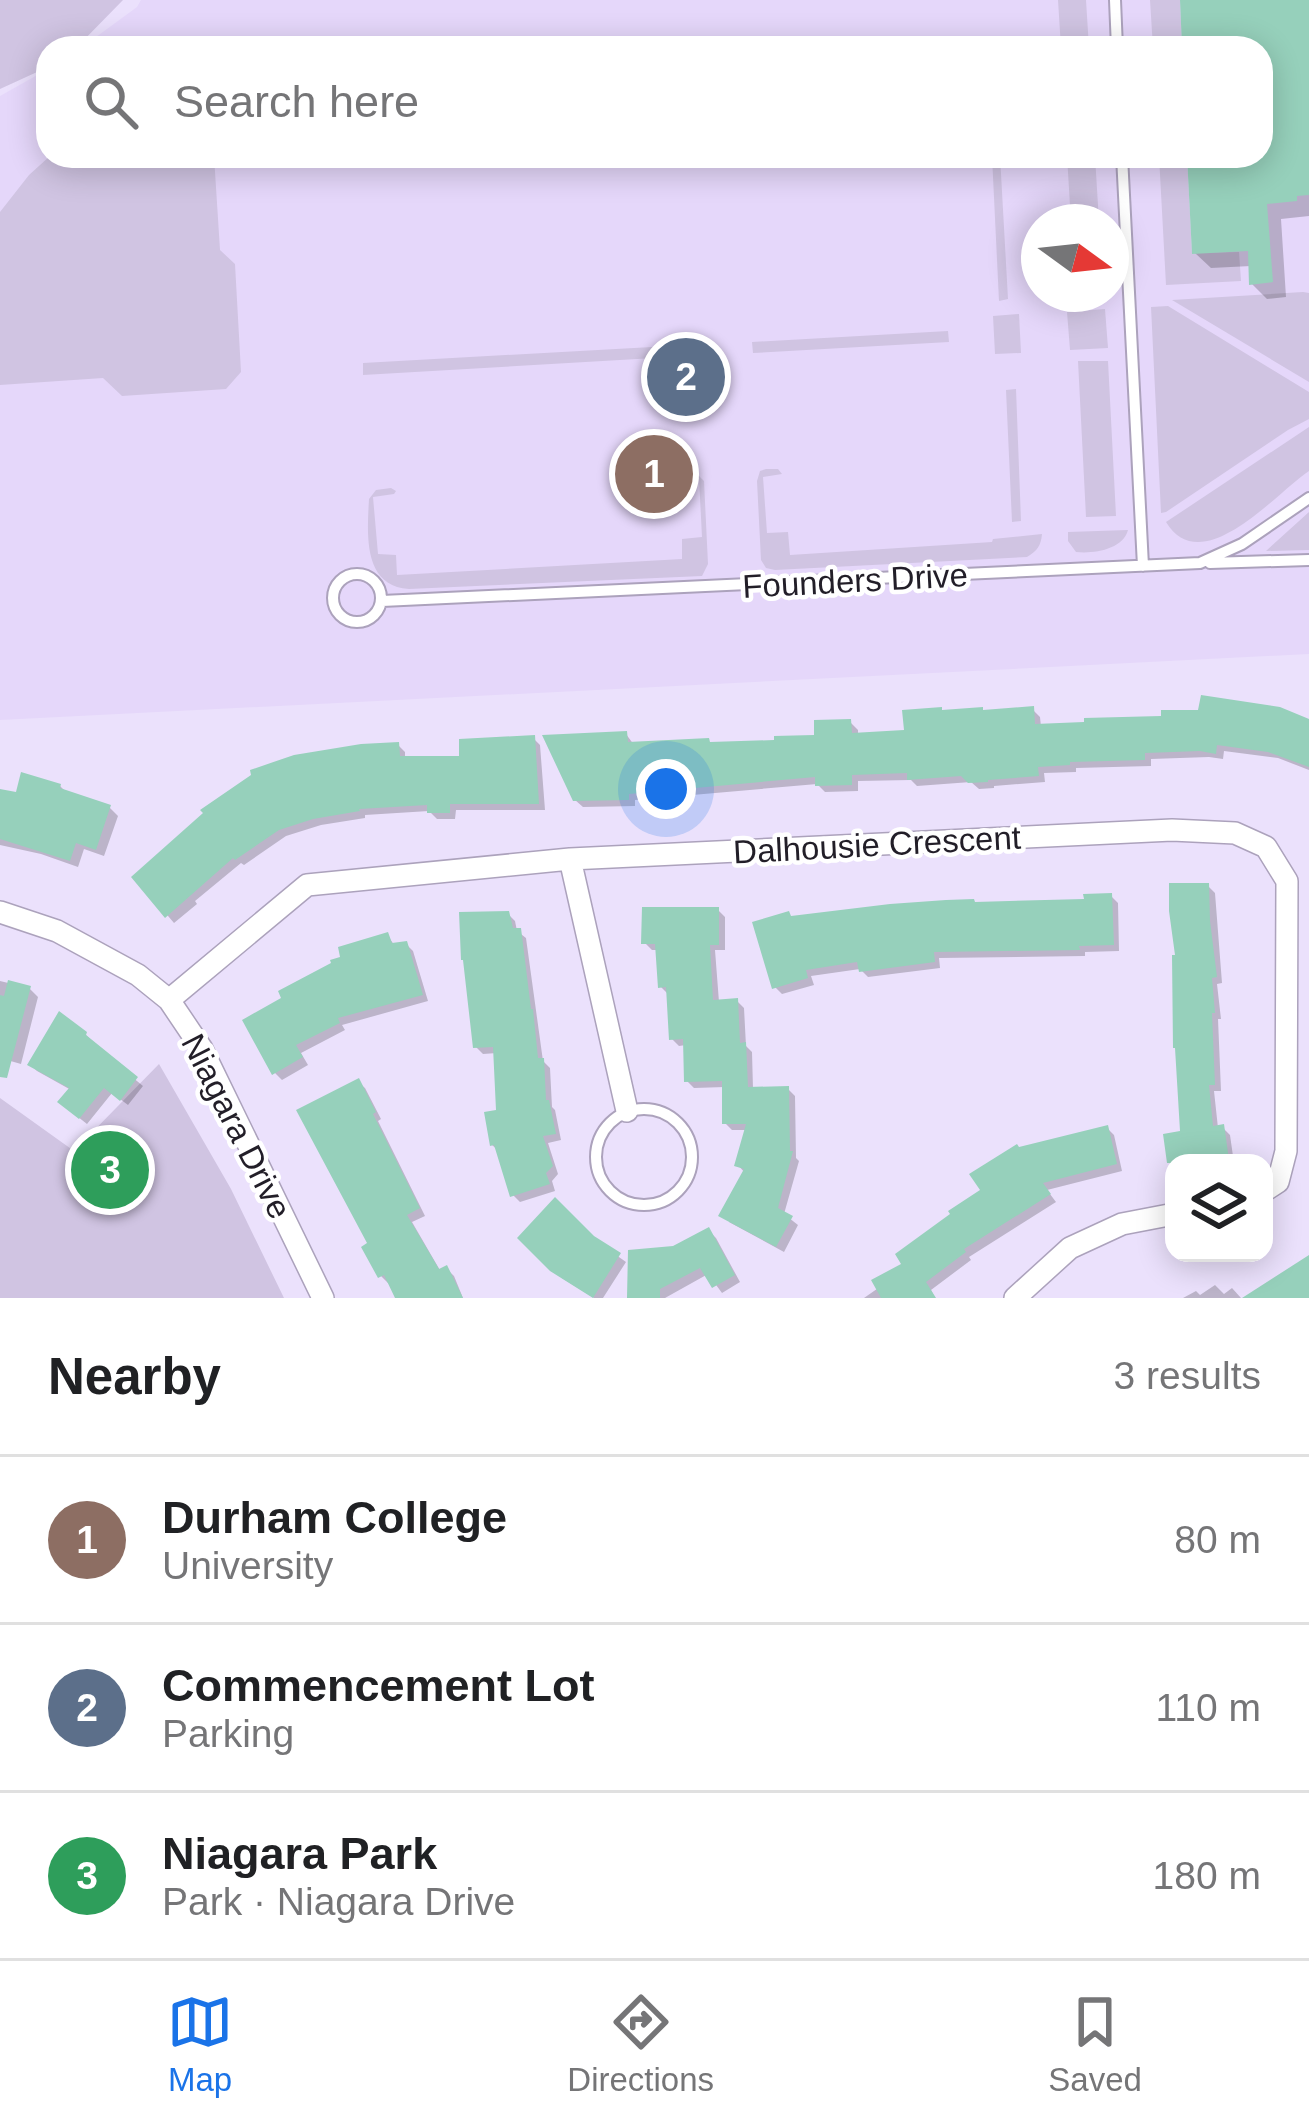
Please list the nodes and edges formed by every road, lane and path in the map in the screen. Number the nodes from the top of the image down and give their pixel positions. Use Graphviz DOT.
graph roads {
  1 [pos="1115,0"];
  2 [pos="1116,36"];
  3 [pos="1123,168"];
  4 [pos="1309,498"];
  5 [pos="1309,560"];
  6 [pos="1200,563"];
  7 [pos="1143,566"];
  8 [pos="382,601"];
  9 [pos="570,859"];
  10 [pos="0,912"];
  11 [pos="169,1000"];
  12 [pos="627,1112"];
  13 [pos="1273,1185"];
  14 [pos="1165,1216"];
  15 [pos="322,1298"];
  16 [pos="1015,1298"];
  1 -- 2 [label="lane"];
  3 -- 7 [label="lane"];
  4 -- 6 [label="lane, Founders Drive"];
  5 -- 6 [label="lane"];
  6 -- 7 [label="lane, Founders Drive"];
  7 -- 8 [label="lane, Founders Drive"];
  8 -- 8 [label="lane, Founders Drive"];
  9 -- 11 [label="street, Dalhousie Crescent"];
  9 -- 12 [label="street"];
  9 -- 13 [label="street, Dalhousie Crescent"];
  10 -- 11 [label="street, Niagara Drive"];
  11 -- 15 [label="street, Niagara Drive"];
  12 -- 12 [label="lane"];
  14 -- 16 [label="street"];
}
